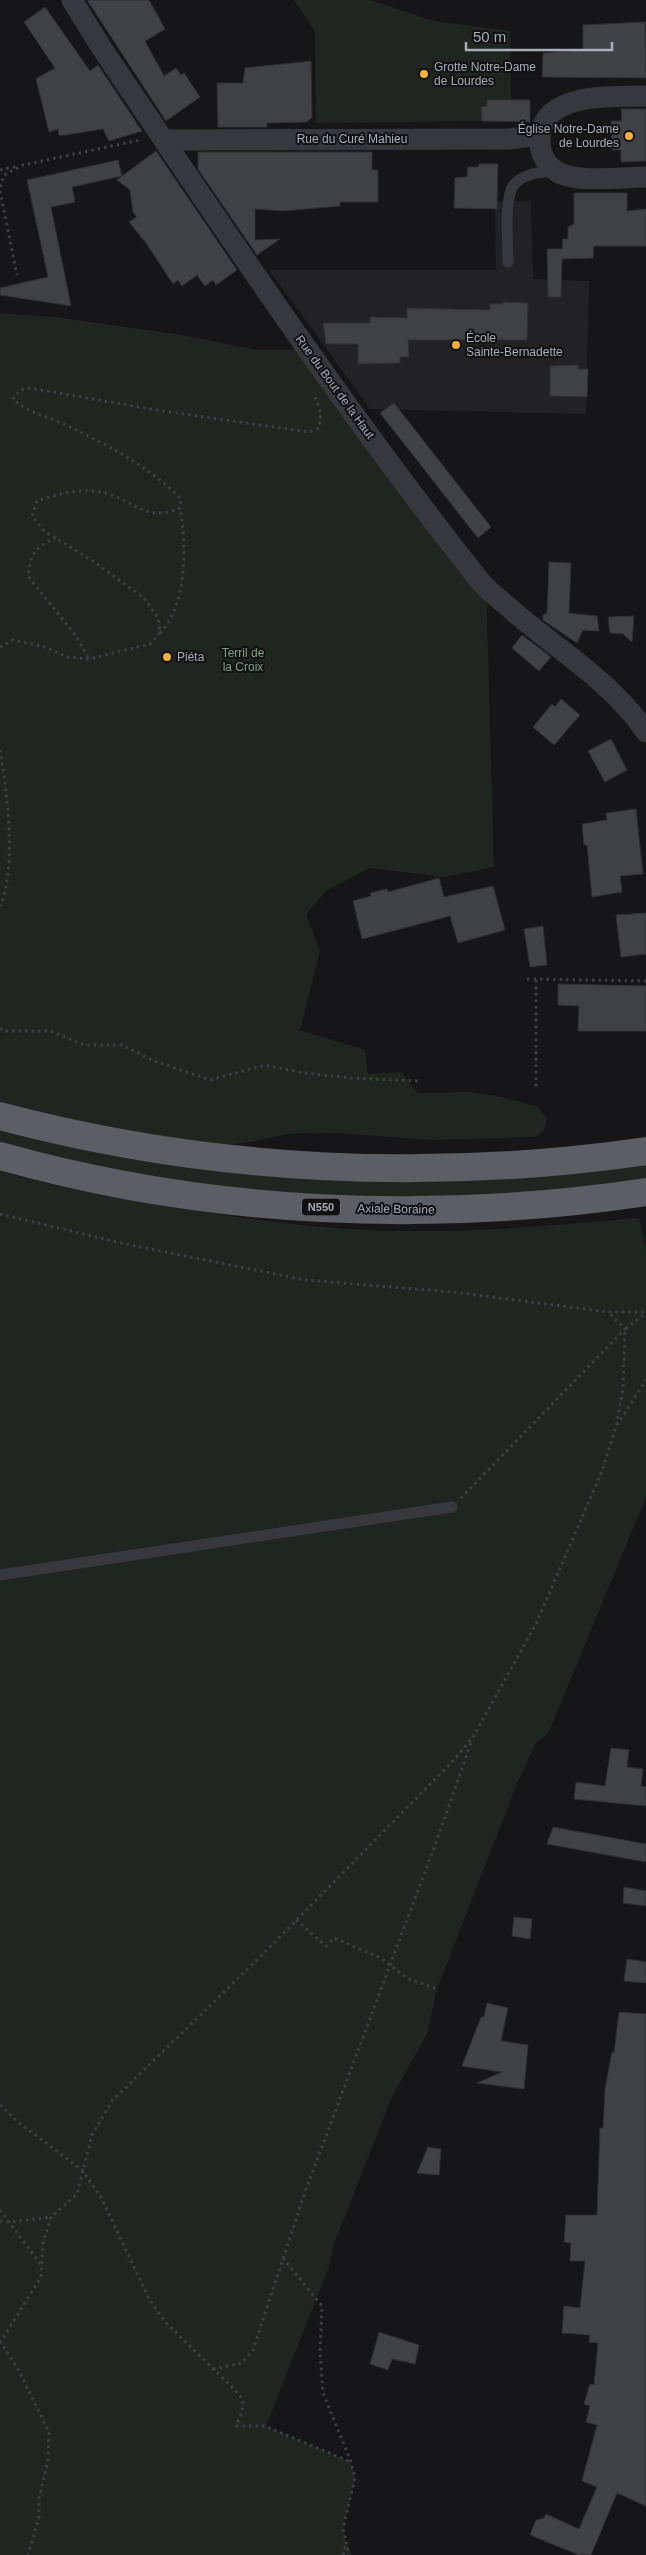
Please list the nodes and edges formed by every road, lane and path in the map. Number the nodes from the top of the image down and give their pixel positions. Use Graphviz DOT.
graph roads {
  1 [pos="72,0"];
  2 [pos="646,96"];
  3 [pos="540,135"];
  4 [pos="162,138"];
  5 [pos="23,165"];
  6 [pos="0,170"];
  7 [pos="556,171"];
  8 [pos="646,177"];
  9 [pos="0,189"];
  10 [pos="508,262"];
  11 [pos="17,275"];
  12 [pos="314,394"];
  13 [pos="180,508"];
  14 [pos="56,538"];
  15 [pos="160,633"];
  16 [pos="0,647"];
  17 [pos="89,659"];
  18 [pos="646,732"];
  19 [pos="0,750"];
  20 [pos="0,906"];
  21 [pos="528,978"];
  22 [pos="536,980"];
  23 [pos="646,980"];
  24 [pos="0,1028"];
  25 [pos="418,1081"];
  26 [pos="536,1089"];
  27 [pos="0,1116"];
  28 [pos="646,1151"];
  29 [pos="0,1156"];
  30 [pos="646,1192"];
  31 [pos="0,1214"];
  32 [pos="608,1312"];
  33 [pos="646,1312"];
  34 [pos="625,1329"];
  35 [pos="646,1380"];
  36 [pos="616,1427"];
  37 [pos="452,1507"];
  38 [pos="0,1575"];
  39 [pos="473,1737"];
  40 [pos="296,1920"];
  41 [pos="391,1964"];
  42 [pos="437,1989"];
  43 [pos="0,2105"];
  44 [pos="82,2170"];
  45 [pos="0,2210"];
  46 [pos="51,2217"];
  47 [pos="0,2221"];
  48 [pos="10,2222"];
  49 [pos="283,2258"];
  50 [pos="42,2266"];
  51 [pos="0,2342"];
  52 [pos="212,2368"];
  53 [pos="351,2462"];
  54 [pos="346,2542"];
  55 [pos="28,2555"];
  56 [pos="343,2555"];
  57 [pos="349,2555"];
  1 -- 4 [label="street, Rue du Bout de la Haut"];
  2 -- 3 [label="street"];
  3 -- 4 [label="street, Rue du Curé Mahieu"];
  3 -- 7 [label="street"];
  4 -- 5 [label="path"];
  4 -- 18 [label="street, Rue du Bout de la Haut"];
  5 -- 6 [label="path"];
  5 -- 9 [label="path"];
  7 -- 8 [label="street"];
  7 -- 10 [label="lane"];
  9 -- 11 [label="path"];
  12 -- 13 [label="path"];
  13 -- 14 [label="path"];
  13 -- 15 [label="path"];
  14 -- 15 [label="path"];
  14 -- 17 [label="path"];
  15 -- 17 [label="path"];
  16 -- 17 [label="path"];
  19 -- 20 [label="path"];
  21 -- 22 [label="path"];
  22 -- 23 [label="path"];
  22 -- 26 [label="path"];
  24 -- 25 [label="path"];
  27 -- 28 [label="highway"];
  29 -- 30 [label="highway, Axiale Boraine / N550"];
  31 -- 32 [label="path"];
  32 -- 33 [label="path"];
  32 -- 34 [label="path"];
  33 -- 34 [label="path"];
  34 -- 36 [label="path"];
  34 -- 37 [label="path"];
  35 -- 36 [label="path"];
  36 -- 39 [label="path"];
  37 -- 38 [label="lane"];
  39 -- 40 [label="path"];
  39 -- 41 [label="path"];
  40 -- 41 [label="path"];
  40 -- 44 [label="path"];
  41 -- 42 [label="path"];
  41 -- 49 [label="path"];
  43 -- 44 [label="path"];
  44 -- 46 [label="path"];
  44 -- 52 [label="path"];
  45 -- 48 [label="path"];
  46 -- 48 [label="path"];
  46 -- 50 [label="path"];
  47 -- 48 [label="path"];
  48 -- 50 [label="path"];
  49 -- 52 [label="path"];
  49 -- 53 [label="path"];
  50 -- 51 [label="path"];
  51 -- 55 [label="path"];
  52 -- 53 [label="path"];
  53 -- 54 [label="path"];
  54 -- 56 [label="path"];
  54 -- 57 [label="path"];
}
